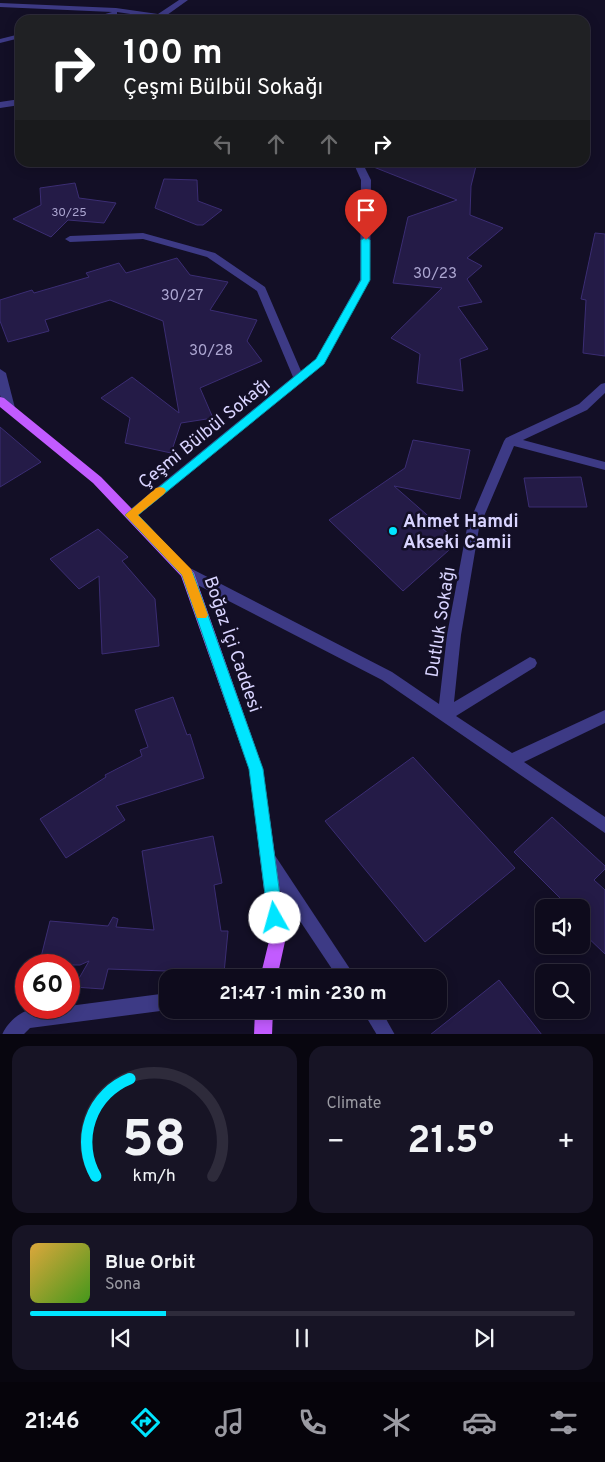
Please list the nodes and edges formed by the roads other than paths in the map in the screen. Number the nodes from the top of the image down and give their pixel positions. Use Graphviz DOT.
graph roads {
  1 [pos="184,0"];
  2 [pos="0,5"];
  3 [pos="126,12"];
  4 [pos="112,15"];
  5 [pos="152,15"];
  6 [pos="162,15"];
  7 [pos="15,37"];
  8 [pos="0,41"];
  9 [pos="15,103"];
  10 [pos="0,105"];
  11 [pos="360,167"];
  12 [pos="70,239"];
  13 [pos="0,373"];
  14 [pos="299,379"];
  15 [pos="605,388"];
  16 [pos="5,404"];
  17 [pos="510,441"];
  18 [pos="605,466"];
  19 [pos="131,515"];
  20 [pos="187,573"];
  21 [pos="530,663"];
  22 [pos="445,715"];
  23 [pos="605,716"];
  24 [pos="511,761"];
  25 [pos="605,826"];
  26 [pos="268,860"];
  27 [pos="270,969"];
  28 [pos="342,969"];
  29 [pos="159,1002"];
  30 [pos="264,1019"];
  31 [pos="377,1019"];
  32 [pos="10,1034"];
  33 [pos="263,1034"];
  34 [pos="387,1034"];
  1 -- 6 [label="street"];
  2 -- 3 [label="street"];
  3 -- 4 [label="street"];
  3 -- 5 [label="street"];
  7 -- 8 [label="street"];
  9 -- 10 [label="street"];
  11 -- 14 [label="street, Çeşmi Bülbül Sokağı"];
  12 -- 14 [label="street"];
  13 -- 16 [label="street"];
  14 -- 19 [label="street, Çeşmi Bülbül Sokağı"];
  15 -- 17 [label="street"];
  16 -- 19 [label="main road, Boğaz İçi Caddesi"];
  17 -- 18 [label="street"];
  17 -- 22 [label="street, Dutluk Sokağı"];
  19 -- 20 [label="main road, Boğaz İçi Caddesi"];
  20 -- 22 [label="street"];
  20 -- 26 [label="main road, Boğaz İçi Caddesi"];
  21 -- 22 [label="street"];
  22 -- 24 [label="street"];
  23 -- 24 [label="street"];
  24 -- 25 [label="street"];
  26 -- 27 [label="main road, Boğaz İçi Caddesi"];
  26 -- 28 [label="street"];
  29 -- 32 [label="street"];
  30 -- 33 [label="main road"];
  31 -- 34 [label="street"];
}
